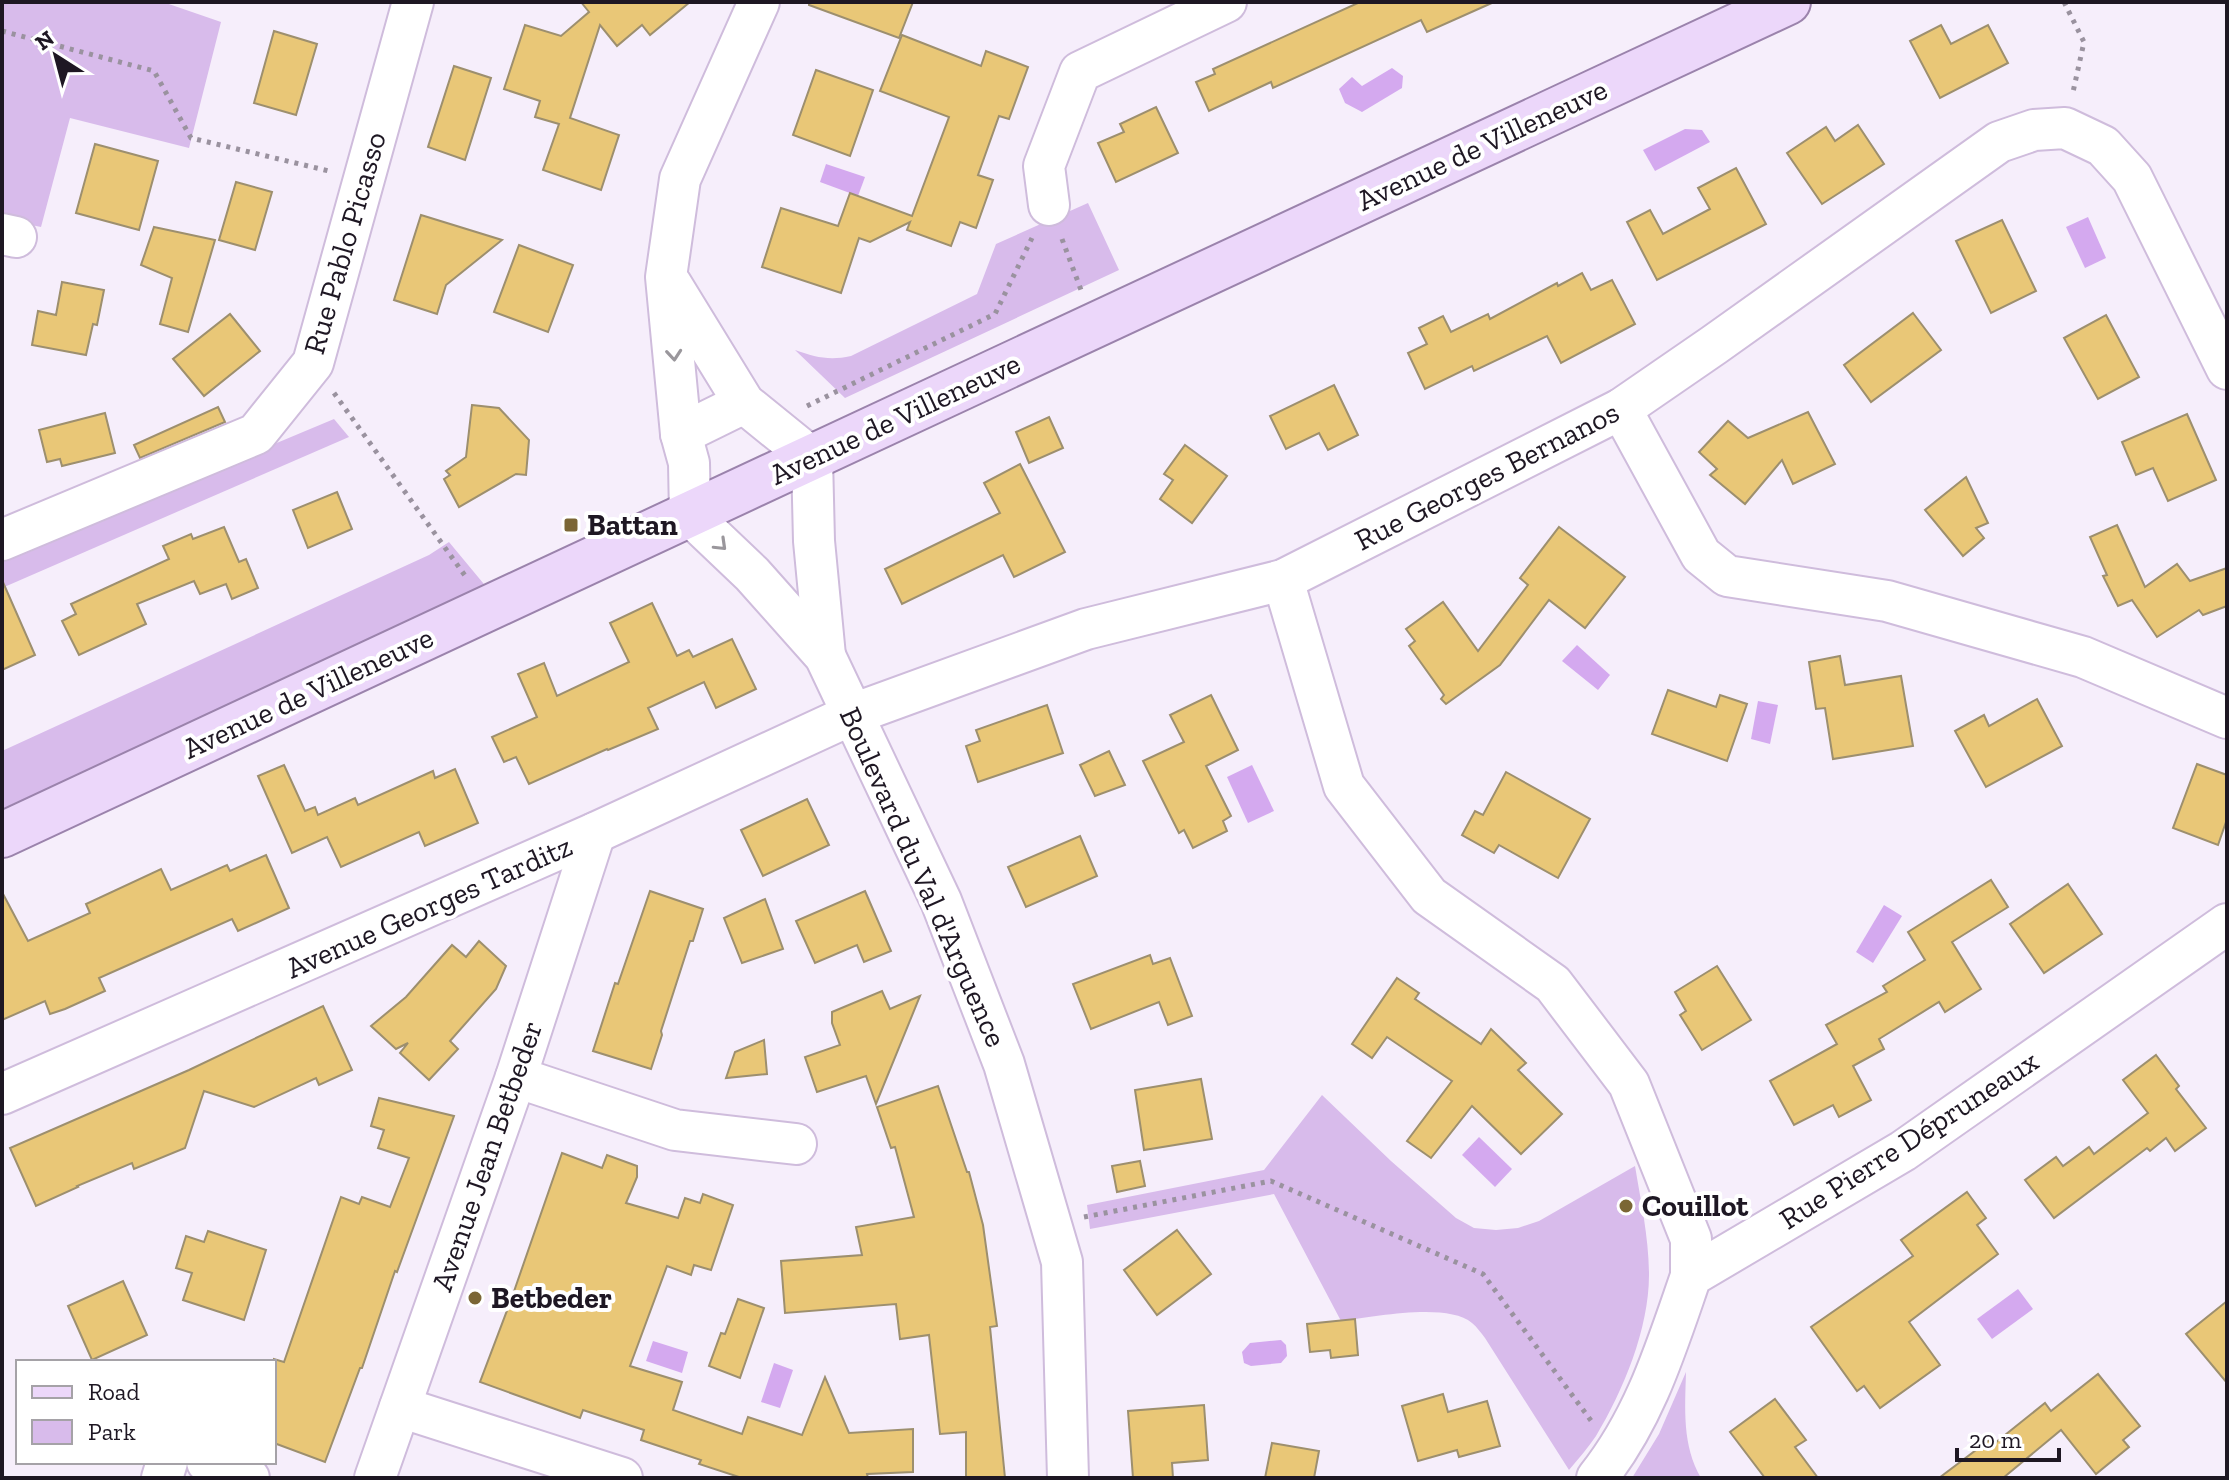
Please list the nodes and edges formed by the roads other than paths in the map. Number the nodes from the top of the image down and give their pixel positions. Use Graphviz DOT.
graph roads {
  1 [pos="413,2"];
  2 [pos="759,2"];
  3 [pos="1226,2"];
  4 [pos="1788,2"];
  5 [pos="1049,205"];
  6 [pos="666,277"];
  7 [pos="2227,369"];
  8 [pos="1621,409"];
  9 [pos="757,414"];
  10 [pos="681,434"];
  11 [pos="812,458"];
  12 [pos="690,515"];
  13 [pos="2,540"];
  14 [pos="814,541"];
  15 [pos="752,574"];
  16 [pos="1283,580"];
  17 [pos="825,656"];
  18 [pos="853,714"];
  19 [pos="2227,718"];
  20 [pos="595,833"];
  21 [pos="2,835"];
  22 [pos="2227,924"];
  23 [pos="516,1077"];
  24 [pos="2,1094"];
  25 [pos="796,1144"];
  26 [pos="1691,1276"];
  27 [pos="400,1407"];
  28 [pos="212,1464"];
  29 [pos="1607,1466"];
  30 [pos="249,1478"];
  31 [pos="375,1478"];
  32 [pos="622,1478"];
  33 [pos="1068,1478"];
  1 -- 13 [label="street, Rue Pablo Picasso"];
  2 -- 6 [label="street"];
  3 -- 5 [label="street"];
  4 -- 11 [label="main road, Avenue de Villeneuve"];
  6 -- 9 [label="street"];
  6 -- 10 [label="street, one-way"];
  7 -- 8 [label="street, Rue Georges Bernanos"];
  8 -- 16 [label="street, Rue Georges Bernanos"];
  8 -- 19 [label="street"];
  9 -- 10 [label="street"];
  9 -- 11 [label="street"];
  10 -- 12 [label="street"];
  11 -- 12 [label="main road, Avenue de Villeneuve"];
  11 -- 14 [label="street"];
  12 -- 15 [label="street, one-way"];
  12 -- 21 [label="main road, Avenue de Villeneuve"];
  14 -- 15 [label="street"];
  14 -- 17 [label="street"];
  15 -- 17 [label="street"];
  16 -- 18 [label="street, Rue Georges Bernanos"];
  16 -- 26 [label="street"];
  17 -- 18 [label="street, Boulevard du Val d'Arguence"];
  18 -- 20 [label="street, Avenue Georges Tarditz"];
  18 -- 33 [label="street, Boulevard du Val d'Arguence"];
  20 -- 23 [label="street, Avenue Jean Betbeder"];
  20 -- 24 [label="street, Avenue Georges Tarditz"];
  22 -- 26 [label="street, Rue Pierre Dépruneaux"];
  23 -- 25 [label="street"];
  23 -- 27 [label="street, Avenue Jean Betbeder"];
  26 -- 29 [label="street"];
  27 -- 31 [label="street, Avenue Jean Betbeder"];
  27 -- 32 [label="street"];
  28 -- 30 [label="street"];
}
